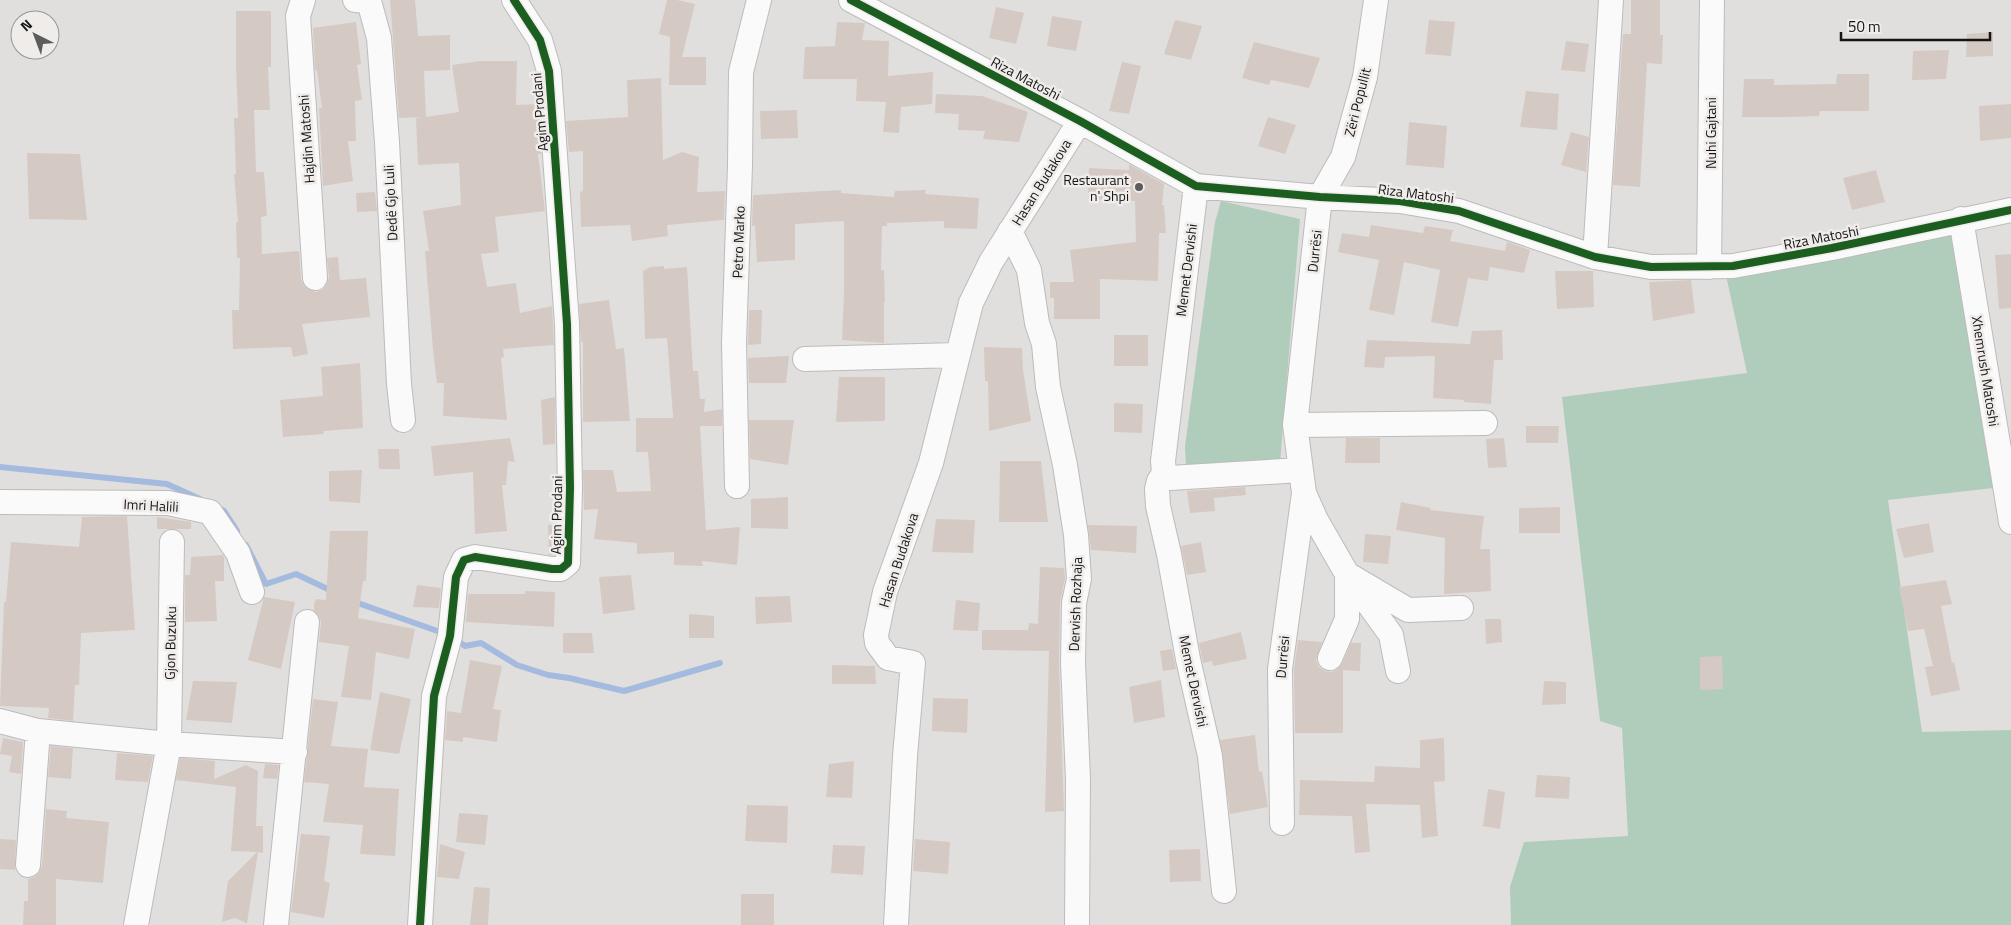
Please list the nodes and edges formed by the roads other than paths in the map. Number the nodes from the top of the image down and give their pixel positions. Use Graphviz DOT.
graph roads {
  1 [pos="303,0"];
  2 [pos="355,0"];
  3 [pos="514,0"];
  4 [pos="759,0"];
  5 [pos="851,0"];
  6 [pos="1376,0"];
  7 [pos="1611,0"];
  8 [pos="1712,0"];
  9 [pos="1080,120"];
  10 [pos="1196,186"];
  11 [pos="1320,198"];
  12 [pos="2011,210"];
  13 [pos="1961,219"];
  14 [pos="1010,232"];
  15 [pos="1595,257"];
  16 [pos="1709,267"];
  17 [pos="315,278"];
  18 [pos="958,355"];
  19 [pos="805,358"];
  20 [pos="403,420"];
  21 [pos="1485,423"];
  22 [pos="1295,425"];
  23 [pos="1301,470"];
  24 [pos="1164,474"];
  25 [pos="737,486"];
  26 [pos="1304,493"];
  27 [pos="0,502"];
  28 [pos="2011,522"];
  29 [pos="172,542"];
  30 [pos="1347,574"];
  31 [pos="252,592"];
  32 [pos="1460,608"];
  33 [pos="307,622"];
  34 [pos="1330,658"];
  35 [pos="1398,671"];
  36 [pos="0,721"];
  37 [pos="38,731"];
  38 [pos="169,744"];
  39 [pos="295,752"];
  40 [pos="1282,823"];
  41 [pos="28,866"];
  42 [pos="1224,891"];
  43 [pos="136,925"];
  44 [pos="276,925"];
  45 [pos="420,925"];
  46 [pos="896,925"];
  47 [pos="1077,925"];
  1 -- 17 [label="street, Hajdin Matoshi"];
  2 -- 20 [label="street, Dedë Gjo Luli"];
  3 -- 45 [label="street, Agim Prodani"];
  4 -- 25 [label="street, Petro Marko"];
  5 -- 9 [label="street, Riza Matoshi"];
  6 -- 11 [label="street, Zëri Popullit"];
  7 -- 15 [label="street"];
  8 -- 16 [label="street, Nuhi Gajtani"];
  9 -- 10 [label="street, Riza Matoshi"];
  9 -- 14 [label="street, Hasan Budakova"];
  10 -- 11 [label="street, Riza Matoshi"];
  10 -- 24 [label="street, Memet Dervishi"];
  11 -- 15 [label="street, Riza Matoshi"];
  11 -- 22 [label="street, Durrësi"];
  12 -- 13 [label="street, Riza Matoshi"];
  13 -- 16 [label="street, Riza Matoshi"];
  13 -- 28 [label="street, Xhemrush Matoshi"];
  14 -- 18 [label="street, Hasan Budakova"];
  14 -- 47 [label="street, Dervish Rozhaja"];
  15 -- 16 [label="street, Riza Matoshi"];
  18 -- 19 [label="street"];
  18 -- 46 [label="street, Hasan Budakova"];
  21 -- 22 [label="street"];
  22 -- 23 [label="street, Durrësi"];
  23 -- 24 [label="street"];
  23 -- 26 [label="street, Durrësi"];
  24 -- 42 [label="street, Memet Dervishi"];
  26 -- 30 [label="street, Durrësi"];
  26 -- 40 [label="street, Durrësi"];
  27 -- 31 [label="street, Imri Halili"];
  29 -- 38 [label="street, Gjon Buzuku"];
  30 -- 32 [label="street, Durrësi"];
  30 -- 34 [label="street, Durrësi"];
  30 -- 35 [label="street, Durrësi"];
  33 -- 39 [label="street"];
  36 -- 37 [label="street"];
  37 -- 38 [label="street"];
  37 -- 41 [label="street"];
  38 -- 39 [label="street"];
  38 -- 43 [label="street, Gjon Buzuku"];
  39 -- 44 [label="street"];
}
